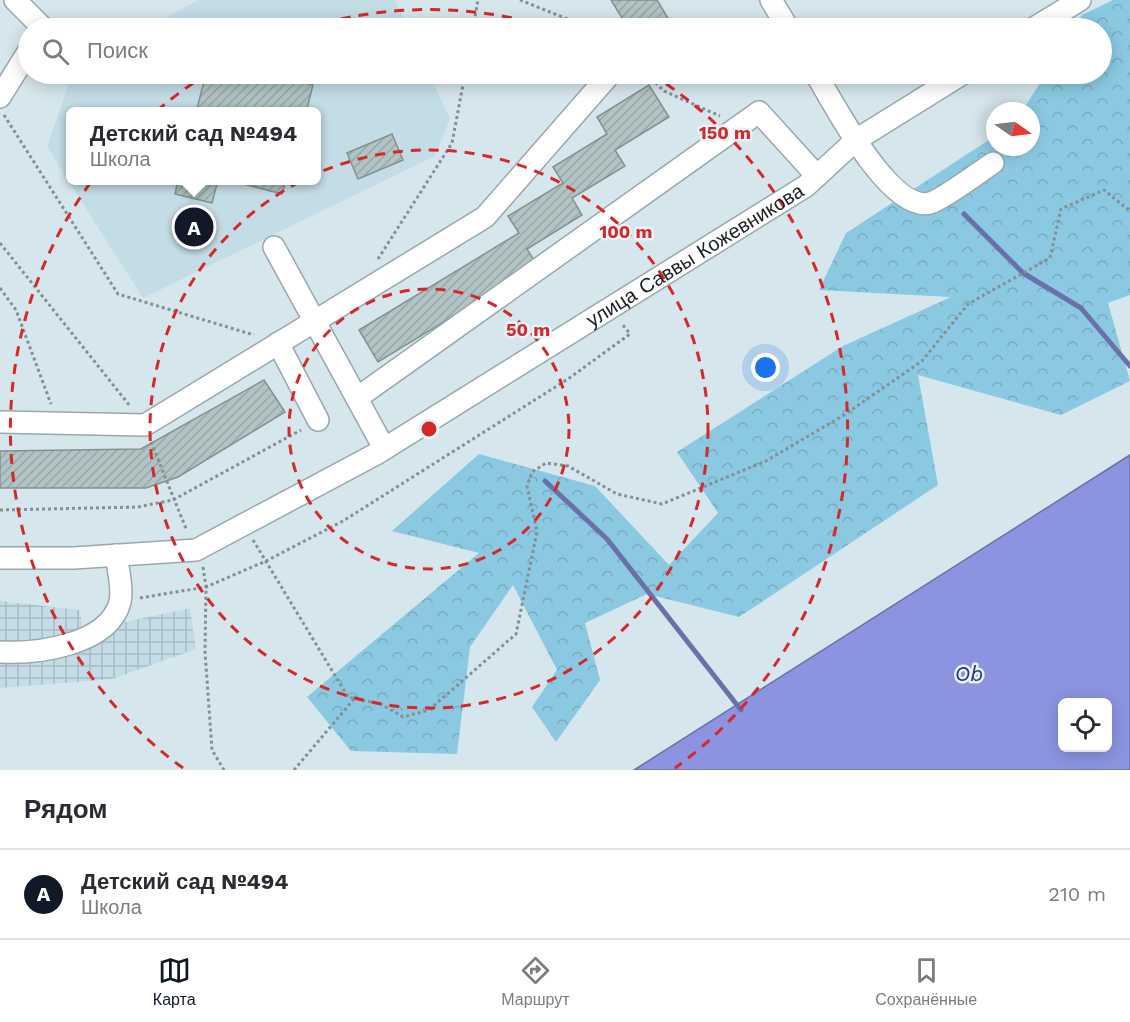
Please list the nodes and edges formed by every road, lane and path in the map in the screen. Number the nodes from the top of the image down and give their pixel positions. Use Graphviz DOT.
graph roads {
  1 [pos="15,0"];
  2 [pos="478,0"];
  3 [pos="520,0"];
  4 [pos="771,0"];
  5 [pos="1080,0"];
  6 [pos="33,18"];
  7 [pos="475,18"];
  8 [pos="565,18"];
  9 [pos="782,18"];
  10 [pos="1050,18"];
  11 [pos="18,68"];
  12 [pos="463,84"];
  13 [pos="601,84"];
  14 [pos="657,84"];
  15 [pos="822,84"];
  16 [pos="946,84"];
  17 [pos="0,97"];
  18 [pos="0,109"];
  19 [pos="741,125"];
  20 [pos="856,140"];
  21 [pos="993,163"];
  22 [pos="818,176"];
  23 [pos="1130,211"];
  24 [pos="0,243"];
  25 [pos="274,248"];
  26 [pos="373,268"];
  27 [pos="0,288"];
  28 [pos="608,309"];
  29 [pos="315,321"];
  30 [pos="279,343"];
  31 [pos="357,398"];
  32 [pos="318,420"];
  33 [pos="0,422"];
  34 [pos="58,423"];
  35 [pos="145,425"];
  36 [pos="384,448"];
  37 [pos="173,500"];
  38 [pos="0,510"];
  39 [pos="244,525"];
  40 [pos="196,550"];
  41 [pos="116,555"];
  42 [pos="0,558"];
  43 [pos="266,561"];
  44 [pos="206,587"];
  45 [pos="120,601"];
  46 [pos="0,652"];
  47 [pos="354,699"];
  48 [pos="224,770"];
  49 [pos="294,770"];
  1 -- 6 [label="street"];
  2 -- 7 [label="path"];
  3 -- 8 [label="path"];
  4 -- 9 [label="street"];
  5 -- 10 [label="street"];
  11 -- 17 [label="street"];
  12 -- 26 [label="path"];
  13 -- 29 [label="street"];
  14 -- 19 [label="path"];
  15 -- 20 [label="street"];
  16 -- 20 [label="street, улица Саввы Кожевникова"];
  18 -- 30 [label="path"];
  19 -- 22 [label="street"];
  19 -- 31 [label="street"];
  20 -- 21 [label="street"];
  20 -- 22 [label="street, улица Саввы Кожевникова"];
  22 -- 28 [label="street, улица Саввы Кожевникова"];
  23 -- 47 [label="path"];
  24 -- 35 [label="path"];
  25 -- 29 [label="street"];
  27 -- 34 [label="path"];
  28 -- 36 [label="street, улица Саввы Кожевникова"];
  28 -- 43 [label="path"];
  29 -- 30 [label="street"];
  29 -- 31 [label="street"];
  30 -- 32 [label="street"];
  30 -- 35 [label="street"];
  31 -- 36 [label="street"];
  32 -- 37 [label="path"];
  33 -- 34 [label="street"];
  34 -- 35 [label="street"];
  35 -- 37 [label="path"];
  36 -- 39 [label="street, улица Саввы Кожевникова"];
  37 -- 38 [label="path"];
  37 -- 40 [label="path"];
  39 -- 40 [label="street, улица Саввы Кожевникова"];
  39 -- 43 [label="path"];
  40 -- 41 [label="street, улица Саввы Кожевникова"];
  40 -- 44 [label="path"];
  41 -- 42 [label="street, улица Саввы Кожевникова"];
  41 -- 45 [label="street"];
  43 -- 44 [label="path"];
  43 -- 47 [label="path"];
  44 -- 45 [label="path"];
  44 -- 48 [label="path"];
  45 -- 46 [label="street"];
  47 -- 49 [label="path"];
}
